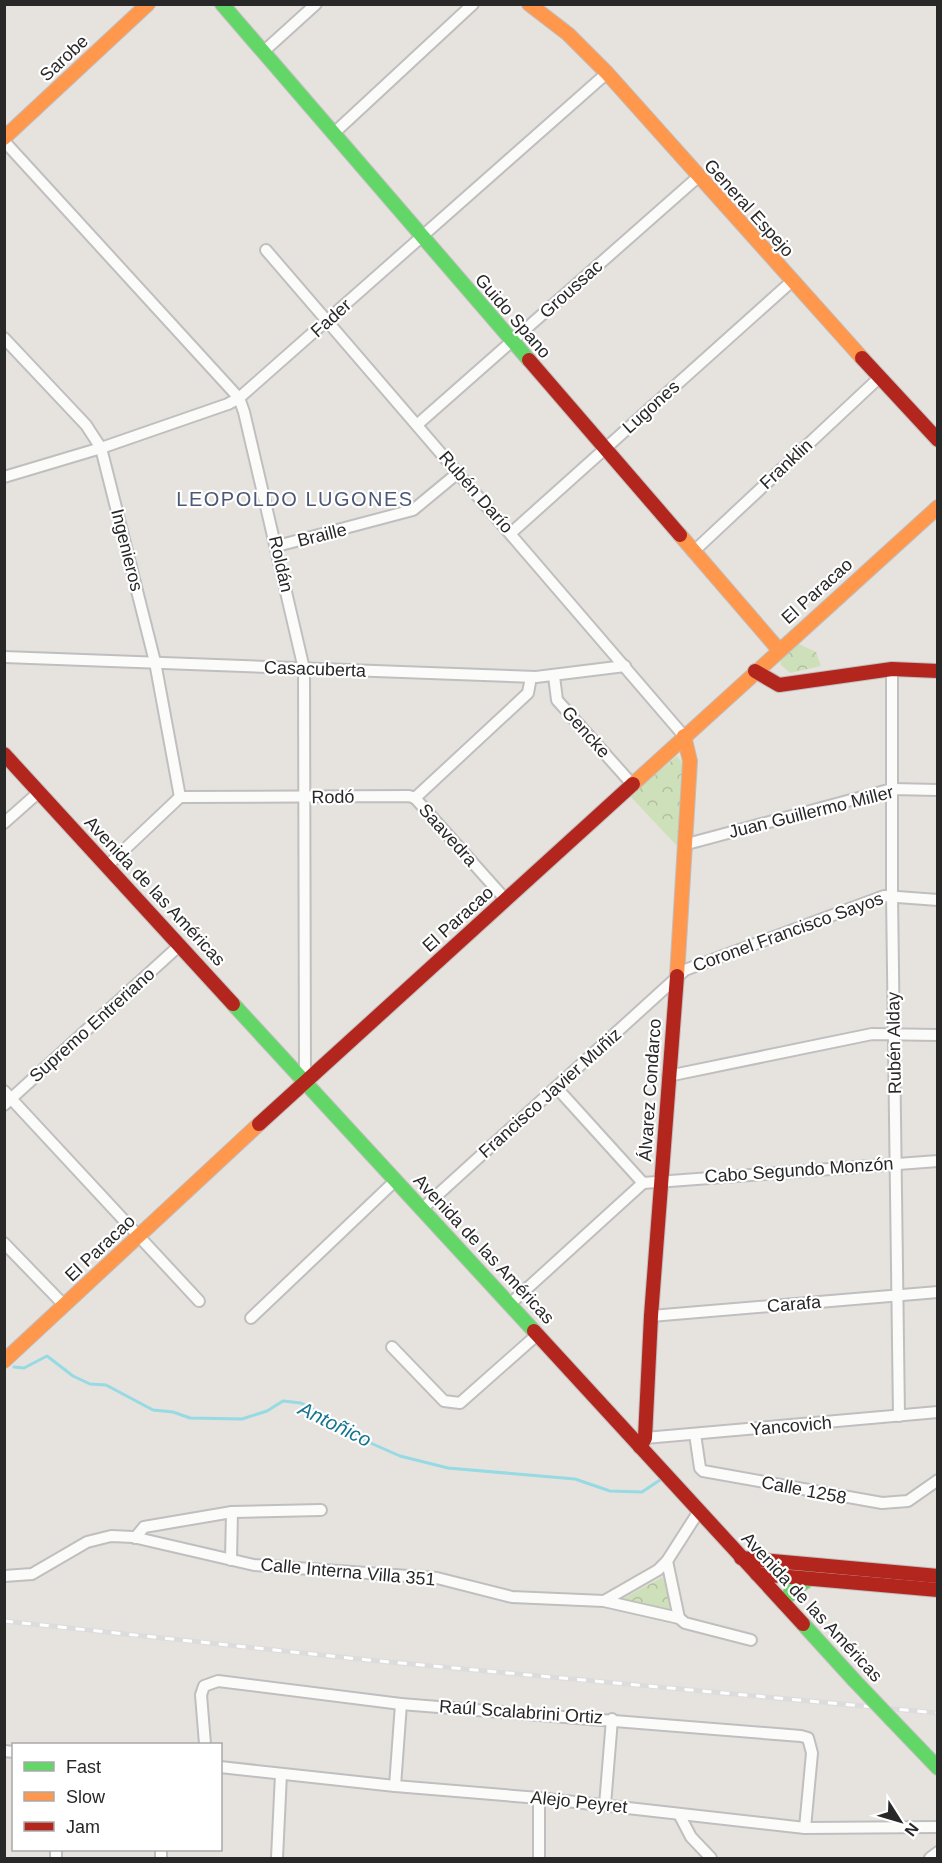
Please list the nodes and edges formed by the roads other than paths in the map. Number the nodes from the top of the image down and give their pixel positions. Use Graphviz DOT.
graph roads {
  1 [pos="148,4"];
  2 [pos="222,4"];
  3 [pos="316,4"];
  4 [pos="474,4"];
  5 [pos="529,4"];
  6 [pos="263,52"];
  7 [pos="607,74"];
  8 [pos="334,133"];
  9 [pos="4,140"];
  10 [pos="698,177"];
  11 [pos="421,237"];
  12 [pos="266,250"];
  13 [pos="791,282"];
  14 [pos="328,322"];
  15 [pos="4,338"];
  16 [pos="511,342"];
  17 [pos="880,377"];
  18 [pos="239,398"];
  19 [pos="418,424"];
  20 [pos="938,440"];
  21 [pos="101,448"];
  22 [pos="604,450"];
  23 [pos="459,472"];
  24 [pos="4,477"];
  25 [pos="938,507"];
  26 [pos="511,533"];
  27 [pos="277,546"];
  28 [pos="693,552"];
  29 [pos="778,650"];
  30 [pos="4,657"];
  31 [pos="155,662"];
  32 [pos="625,666"];
  33 [pos="304,669"];
  34 [pos="892,669"];
  35 [pos="938,670"];
  36 [pos="755,671"];
  37 [pos="554,676"];
  38 [pos="531,677"];
  39 [pos="684,736"];
  40 [pos="4,754"];
  41 [pos="632,784"];
  42 [pos="892,789"];
  43 [pos="938,790"];
  44 [pos="39,792"];
  45 [pos="180,797"];
  46 [pos="304,797"];
  47 [pos="415,798"];
  48 [pos="4,823"];
  49 [pos="687,844"];
  50 [pos="107,866"];
  51 [pos="892,895"];
  52 [pos="506,900"];
  53 [pos="938,900"];
  54 [pos="180,945"];
  55 [pos="676,976"];
  56 [pos="894,1032"];
  57 [pos="938,1035"];
  58 [pos="668,1076"];
  59 [pos="305,1081"];
  60 [pos="556,1087"];
  61 [pos="7,1098"];
  62 [pos="938,1161"];
  63 [pos="897,1163"];
  64 [pos="396,1180"];
  65 [pos="661,1180"];
  66 [pos="643,1183"];
  67 [pos="422,1209"];
  68 [pos="138,1237"];
  69 [pos="4,1244"];
  70 [pos="938,1292"];
  71 [pos="897,1295"];
  72 [pos="198,1301"];
  73 [pos="510,1304"];
  74 [pos="64,1305"];
  75 [pos="651,1316"];
  76 [pos="251,1318"];
  77 [pos="538,1334"];
  78 [pos="392,1347"];
  79 [pos="4,1361"];
  80 [pos="938,1412"];
  81 [pos="899,1416"];
  82 [pos="695,1434"];
  83 [pos="643,1442"];
  84 [pos="938,1480"];
  85 [pos="321,1510"];
  86 [pos="699,1511"];
  87 [pos="232,1512"];
  88 [pos="135,1538"];
  89 [pos="741,1558"];
  90 [pos="231,1560"];
  91 [pos="667,1561"];
  92 [pos="757,1575"];
  93 [pos="4,1576"];
  94 [pos="938,1576"];
  95 [pos="810,1578"];
  96 [pos="938,1590"];
  97 [pos="604,1601"];
  98 [pos="783,1602"];
  99 [pos="679,1618"];
  100 [pos="751,1640"];
  101 [pos="400,1704"];
  102 [pos="612,1719"];
  103 [pos="205,1743"];
  104 [pos="222,1767"];
  105 [pos="938,1768"];
  106 [pos="281,1774"];
  107 [pos="395,1786"];
  108 [pos="539,1798"];
  109 [pos="605,1805"];
  110 [pos="679,1814"];
  111 [pos="938,1827"];
  112 [pos="805,1828"];
  113 [pos="938,1852"];
  114 [pos="277,1858"];
  115 [pos="538,1858"];
  116 [pos="711,1858"];
  117 [pos="930,1858"];
  1 -- 9 [label="main road, Sarobe"];
  2 -- 6 [label="main road, Guido Spano"];
  3 -- 6 [label="street"];
  4 -- 8 [label="street"];
  5 -- 7 [label="main road, General Espejo"];
  6 -- 8 [label="main road, Guido Spano"];
  7 -- 10 [label="main road, General Espejo"];
  7 -- 11 [label="street, Fader"];
  8 -- 11 [label="main road, Guido Spano"];
  9 -- 18 [label="street, Roldán"];
  10 -- 13 [label="main road, General Espejo"];
  10 -- 16 [label="street, Groussac"];
  11 -- 14 [label="street, Fader"];
  11 -- 16 [label="main road, Guido Spano"];
  12 -- 14 [label="street, Rubén Darío"];
  13 -- 17 [label="main road, General Espejo"];
  13 -- 22 [label="street, Lugones"];
  14 -- 18 [label="street, Fader"];
  14 -- 19 [label="street, Rubén Darío"];
  15 -- 21 [label="street, Ingenieros"];
  16 -- 19 [label="street, Groussac"];
  16 -- 22 [label="main road, Guido Spano"];
  17 -- 20 [label="main road, General Espejo"];
  17 -- 28 [label="street, Franklin"];
  18 -- 21 [label="street, Fader"];
  18 -- 27 [label="street, Roldán"];
  19 -- 23 [label="street, Rubén Darío"];
  21 -- 24 [label="street, Fader"];
  21 -- 31 [label="street, Ingenieros"];
  22 -- 26 [label="street, Lugones"];
  22 -- 28 [label="main road, Guido Spano"];
  23 -- 26 [label="street, Rubén Darío"];
  23 -- 27 [label="street, Braille"];
  25 -- 29 [label="main road, El Paracao"];
  26 -- 32 [label="street, Rubén Darío"];
  27 -- 33 [label="street, Roldán"];
  28 -- 29 [label="main road, Guido Spano"];
  29 -- 36 [label="main road, El Paracao"];
  30 -- 31 [label="street, Casacuberta"];
  31 -- 33 [label="street, Casacuberta"];
  31 -- 45 [label="street, Ingenieros"];
  32 -- 37 [label="street, Casacuberta"];
  32 -- 39 [label="street, Rubén Darío"];
  33 -- 38 [label="street, Casacuberta"];
  33 -- 46 [label="street, Roldán"];
  34 -- 35 [label="main road"];
  34 -- 36 [label="main road"];
  34 -- 42 [label="street, Rubén Alday"];
  36 -- 39 [label="main road, El Paracao"];
  37 -- 38 [label="street, Casacuberta"];
  37 -- 41 [label="street, Gencke"];
  38 -- 47 [label="street"];
  39 -- 41 [label="main road, El Paracao"];
  39 -- 49 [label="main road, Álvarez Condarco"];
  40 -- 44 [label="main road, Avenida de las Américas"];
  41 -- 52 [label="main road, El Paracao"];
  42 -- 43 [label="street, Juan Guillermo Miller"];
  42 -- 49 [label="street, Juan Guillermo Miller"];
  42 -- 51 [label="street, Rubén Alday"];
  44 -- 48 [label="street"];
  44 -- 50 [label="main road, Avenida de las Américas"];
  45 -- 46 [label="street, Rodó"];
  45 -- 50 [label="street"];
  46 -- 47 [label="street, Rodó"];
  46 -- 59 [label="street, Roldán"];
  47 -- 52 [label="street, Saavedra"];
  49 -- 55 [label="main road, Álvarez Condarco"];
  50 -- 54 [label="main road, Avenida de las Américas"];
  51 -- 53 [label="street, Coronel Francisco Sayos"];
  51 -- 55 [label="street, Coronel Francisco Sayos"];
  51 -- 56 [label="street, Rubén Alday"];
  52 -- 59 [label="main road, El Paracao"];
  54 -- 59 [label="main road, Avenida de las Américas"];
  54 -- 61 [label="street, Supremo Entreriano"];
  55 -- 58 [label="main road, Álvarez Condarco"];
  55 -- 60 [label="street, Francisco Javier Muñiz"];
  56 -- 57 [label="street"];
  56 -- 58 [label="street"];
  56 -- 63 [label="street, Rubén Alday"];
  58 -- 65 [label="main road, Álvarez Condarco"];
  59 -- 64 [label="main road, Avenida de las Américas"];
  59 -- 68 [label="main road, El Paracao"];
  60 -- 66 [label="street"];
  60 -- 67 [label="street, Francisco Javier Muñiz"];
  61 -- 68 [label="street"];
  62 -- 63 [label="street, Cabo Segundo Monzón"];
  63 -- 65 [label="street, Cabo Segundo Monzón"];
  63 -- 71 [label="street, Rubén Alday"];
  64 -- 67 [label="main road, Avenida de las Américas"];
  64 -- 76 [label="street"];
  65 -- 66 [label="street, Cabo Segundo Monzón"];
  65 -- 75 [label="main road, Álvarez Condarco"];
  66 -- 73 [label="street"];
  67 -- 73 [label="main road, Avenida de las Américas"];
  68 -- 72 [label="street"];
  68 -- 74 [label="main road, El Paracao"];
  69 -- 74 [label="street"];
  70 -- 71 [label="street, Carafa"];
  71 -- 75 [label="street, Carafa"];
  71 -- 81 [label="street, Rubén Alday"];
  73 -- 77 [label="main road, Avenida de las Américas"];
  74 -- 79 [label="main road, El Paracao"];
  75 -- 83 [label="main road, Álvarez Condarco"];
  77 -- 78 [label="street"];
  77 -- 83 [label="main road, Avenida de las Américas"];
  80 -- 81 [label="street, Yancovich"];
  81 -- 82 [label="street, Yancovich"];
  82 -- 83 [label="street, Yancovich"];
  82 -- 84 [label="street, Calle 1258"];
  83 -- 86 [label="main road, Avenida de las Américas"];
  85 -- 87 [label="street"];
  86 -- 89 [label="main road, Avenida de las Américas"];
  86 -- 91 [label="street"];
  87 -- 88 [label="street"];
  87 -- 90 [label="street"];
  88 -- 90 [label="street, Calle Interna Villa 351"];
  88 -- 93 [label="street, Calle Interna Villa 351"];
  89 -- 92 [label="main road, Avenida de las Américas"];
  89 -- 94 [label="main road"];
  90 -- 97 [label="street, Calle Interna Villa 351"];
  91 -- 97 [label="street"];
  91 -- 99 [label="street"];
  92 -- 95 [label="main road"];
  92 -- 98 [label="main road, Avenida de las Américas"];
  95 -- 96 [label="main road"];
  95 -- 98 [label="main road"];
  97 -- 99 [label="street, Calle Interna Villa 351"];
  98 -- 105 [label="main road, Avenida de las Américas, bridge"];
  99 -- 100 [label="street, Calle Interna Villa 351"];
  101 -- 102 [label="street, Raúl Scalabrini Ortiz"];
  101 -- 103 [label="street, Raúl Scalabrini Ortiz"];
  101 -- 107 [label="street"];
  102 -- 109 [label="street"];
  102 -- 112 [label="street, Raúl Scalabrini Ortiz"];
  104 -- 106 [label="street, Alejo Peyret"];
  106 -- 107 [label="street, Alejo Peyret"];
  106 -- 114 [label="street"];
  107 -- 108 [label="street, Alejo Peyret"];
  108 -- 109 [label="street, Alejo Peyret"];
  108 -- 115 [label="street"];
  109 -- 110 [label="street, Alejo Peyret"];
  110 -- 112 [label="street, Alejo Peyret"];
  110 -- 116 [label="street"];
  111 -- 112 [label="street, Alejo Peyret"];
  113 -- 117 [label="street"];
}
